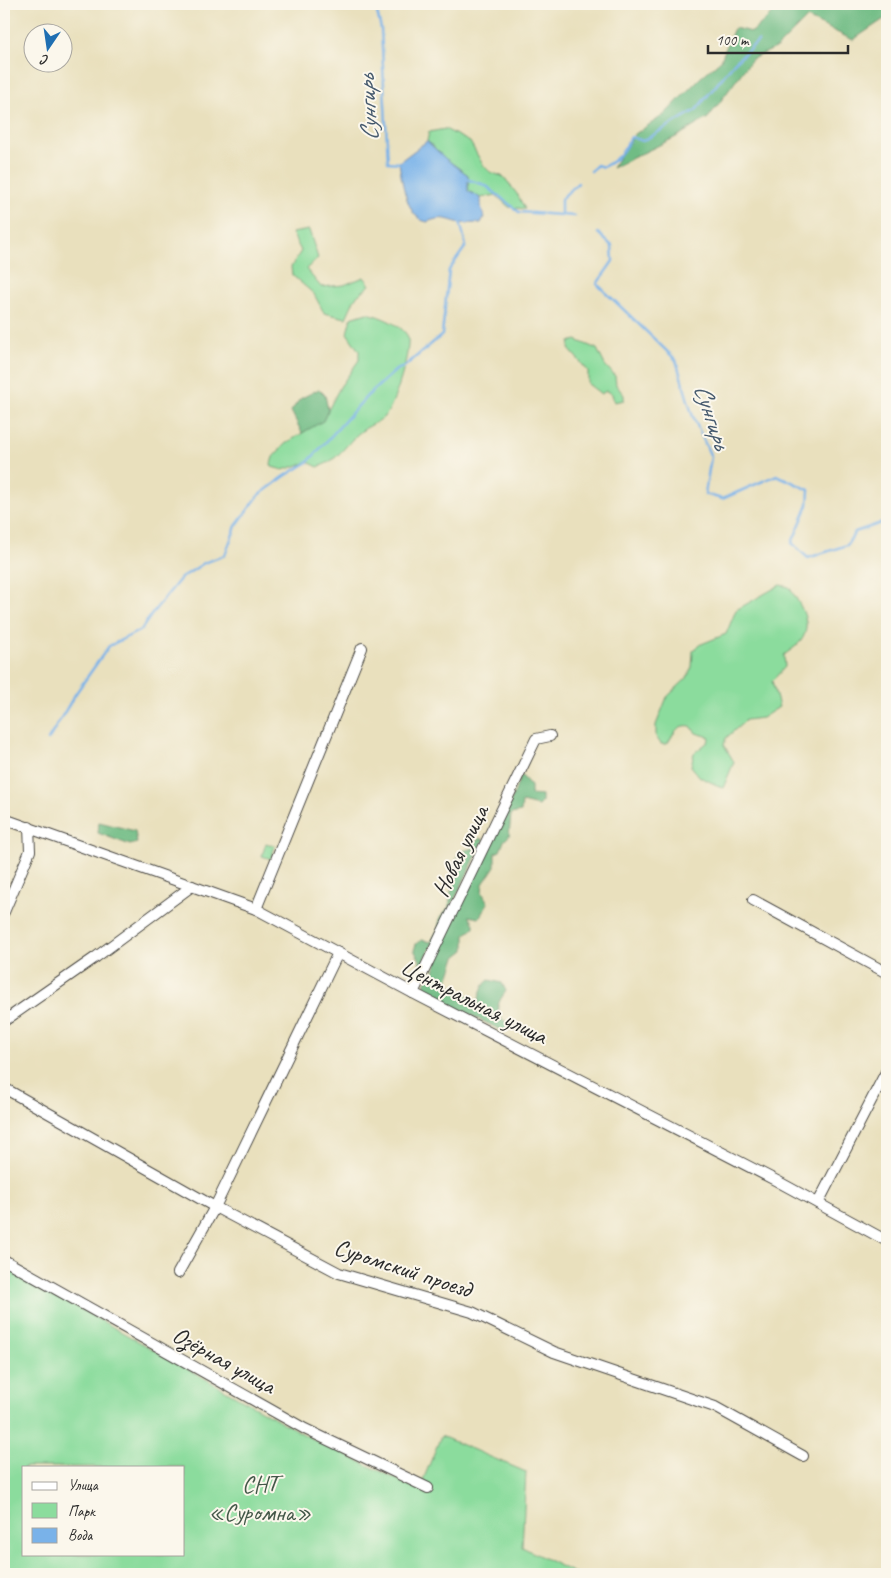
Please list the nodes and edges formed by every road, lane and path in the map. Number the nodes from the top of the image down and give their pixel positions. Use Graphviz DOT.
graph roads {
  1 [pos="362,648"];
  2 [pos="550,736"];
  3 [pos="4,819"];
  4 [pos="30,827"];
  5 [pos="192,886"];
  6 [pos="753,900"];
  7 [pos="256,909"];
  8 [pos="4,912"];
  9 [pos="338,953"];
  10 [pos="887,973"];
  11 [pos="414,993"];
  12 [pos="4,1021"];
  13 [pos="887,1070"];
  14 [pos="4,1088"];
  15 [pos="818,1203"];
  16 [pos="215,1207"];
  17 [pos="887,1241"];
  18 [pos="4,1260"];
  19 [pos="178,1273"];
  20 [pos="803,1456"];
  21 [pos="428,1488"];
  1 -- 7 [label="street"];
  2 -- 11 [label="street, Новая улица"];
  3 -- 4 [label="street, Центральная улица"];
  4 -- 5 [label="street, Центральная улица"];
  4 -- 8 [label="street"];
  5 -- 7 [label="street, Центральная улица"];
  5 -- 12 [label="street"];
  6 -- 10 [label="street"];
  7 -- 9 [label="street, Центральная улица"];
  9 -- 11 [label="street, Центральная улица"];
  9 -- 16 [label="street"];
  11 -- 15 [label="street, Центральная улица"];
  13 -- 15 [label="street"];
  14 -- 16 [label="street, Суромский проезд"];
  15 -- 17 [label="street, Центральная улица"];
  16 -- 19 [label="street"];
  16 -- 20 [label="street, Суромский проезд"];
  18 -- 21 [label="street, Озёрная улица"];
}
